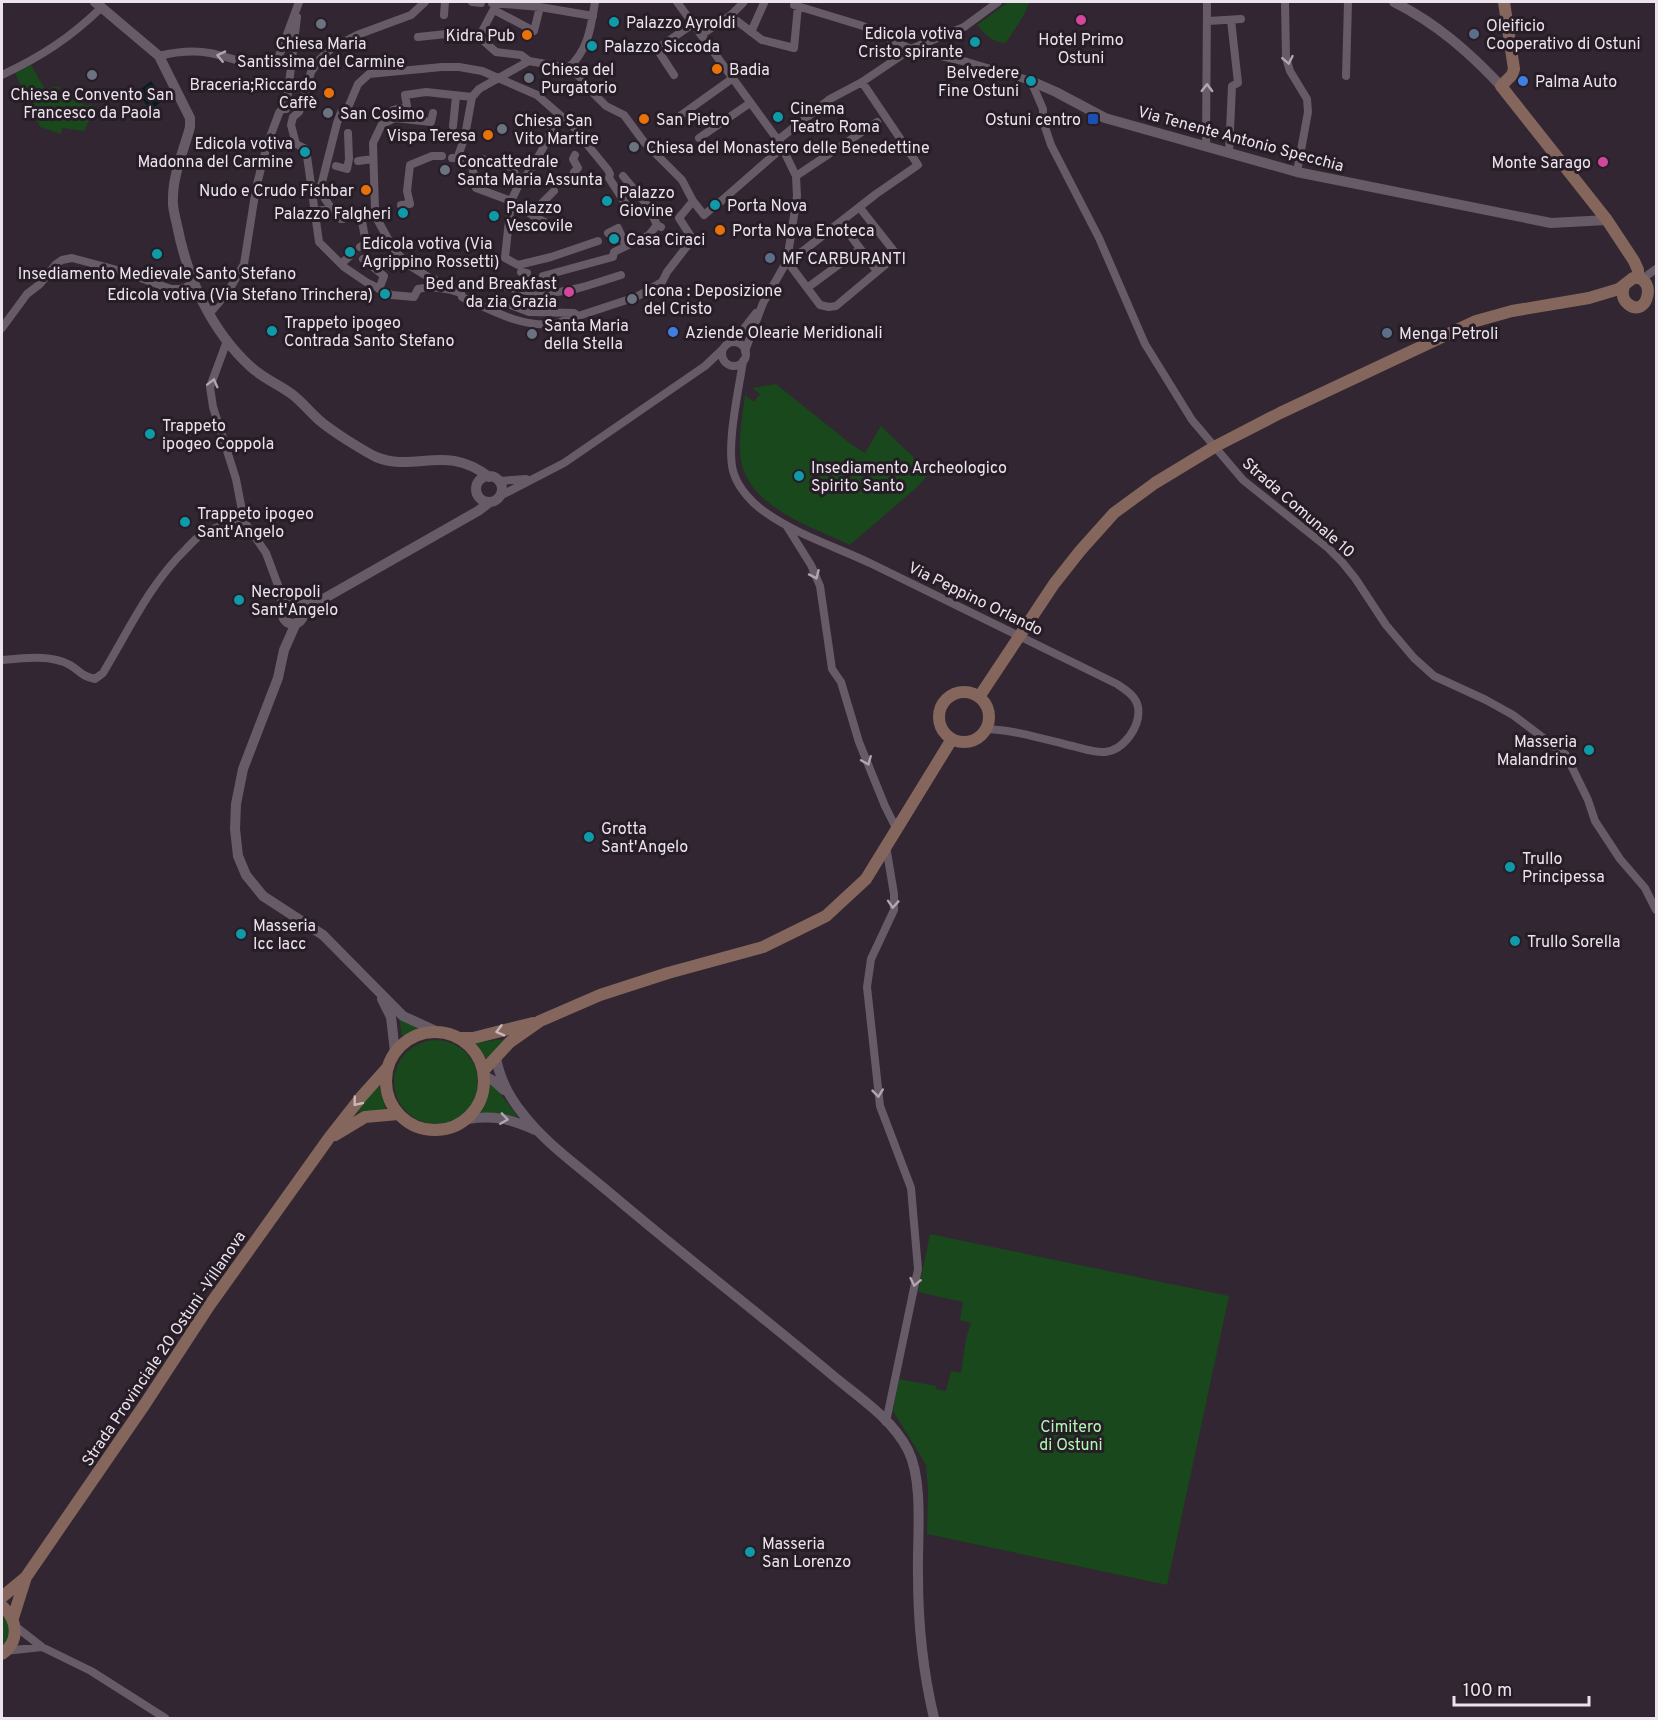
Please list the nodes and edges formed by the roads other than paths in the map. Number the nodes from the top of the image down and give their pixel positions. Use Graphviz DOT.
graph roads {
  1 [pos="299,2"];
  2 [pos="425,2"];
  3 [pos="445,2"];
  4 [pos="595,2"];
  5 [pos="677,2"];
  6 [pos="998,2"];
  7 [pos="1207,2"];
  8 [pos="1285,2"];
  9 [pos="1348,2"];
  10 [pos="1394,2"];
  11 [pos="1504,2"];
  12 [pos="743,3"];
  13 [pos="764,3"];
  14 [pos="98,4"];
  15 [pos="494,5"];
  16 [pos="540,7"];
  17 [pos="444,15"];
  18 [pos="593,16"];
  19 [pos="1241,19"];
  20 [pos="1231,20"];
  21 [pos="737,21"];
  22 [pos="1208,21"];
  23 [pos="694,23"];
  24 [pos="751,32"];
  25 [pos="701,35"];
  26 [pos="418,37"];
  27 [pos="479,37"];
  28 [pos="911,49"];
  29 [pos="159,56"];
  30 [pos="529,61"];
  31 [pos="568,68"];
  32 [pos="2,75"];
  33 [pos="674,75"];
  34 [pos="1346,76"];
  35 [pos="498,78"];
  36 [pos="733,78"];
  37 [pos="1031,81"];
  38 [pos="862,82"];
  39 [pos="1501,86"];
  40 [pos="456,96"];
  41 [pos="472,97"];
  42 [pos="750,103"];
  43 [pos="286,109"];
  44 [pos="680,116"];
  45 [pos="395,118"];
  46 [pos="432,118"];
  47 [pos="292,121"];
  48 [pos="553,122"];
  49 [pos="877,122"];
  50 [pos="453,126"];
  51 [pos="466,130"];
  52 [pos="348,133"];
  53 [pos="699,138"];
  54 [pos="462,142"];
  55 [pos="780,144"];
  56 [pos="1206,146"];
  57 [pos="1229,153"];
  58 [pos="575,155"];
  59 [pos="442,156"];
  60 [pos="373,159"];
  61 [pos="483,159"];
  62 [pos="354,160"];
  63 [pos="336,166"];
  64 [pos="574,172"];
  65 [pos="1297,172"];
  66 [pos="623,176"];
  67 [pos="795,176"];
  68 [pos="522,178"];
  69 [pos="321,186"];
  70 [pos="313,191"];
  71 [pos="554,191"];
  72 [pos="511,201"];
  73 [pos="693,201"];
  74 [pos="720,202"];
  75 [pos="401,205"];
  76 [pos="627,206"];
  77 [pos="860,207"];
  78 [pos="332,209"];
  79 [pos="315,211"];
  80 [pos="375,212"];
  81 [pos="707,212"];
  82 [pos="531,214"];
  83 [pos="343,219"];
  84 [pos="1608,220"];
  85 [pos="841,223"];
  86 [pos="551,225"];
  87 [pos="608,233"];
  88 [pos="598,241"];
  89 [pos="626,246"];
  90 [pos="360,247"];
  91 [pos="860,249"];
  92 [pos="352,253"];
  93 [pos="363,259"];
  94 [pos="787,261"];
  95 [pos="341,264"];
  96 [pos="1656,269"];
  97 [pos="877,271"];
  98 [pos="621,275"];
  99 [pos="543,276"];
  100 [pos="434,279"];
  101 [pos="1633,280"];
  102 [pos="193,284"];
  103 [pos="502,286"];
  104 [pos="807,288"];
  105 [pos="380,289"];
  106 [pos="1654,294"];
  107 [pos="1589,298"];
  108 [pos="1625,301"];
  109 [pos="763,303"];
  110 [pos="508,304"];
  111 [pos="1644,305"];
  112 [pos="1656,310"];
  113 [pos="210,313"];
  114 [pos="578,316"];
  115 [pos="2,328"];
  116 [pos="227,341"];
  117 [pos="731,342"];
  118 [pos="723,349"];
  119 [pos="745,351"];
  120 [pos="726,363"];
  121 [pos="739,363"];
  122 [pos="705,366"];
  123 [pos="1216,446"];
  124 [pos="466,464"];
  125 [pos="536,478"];
  126 [pos="494,479"];
  127 [pos="478,490"];
  128 [pos="495,499"];
  129 [pos="468,515"];
  130 [pos="243,521"];
  131 [pos="785,525"];
  132 [pos="279,588"];
  133 [pos="298,612"];
  134 [pos="284,614"];
  135 [pos="284,650"];
  136 [pos="2,660"];
  137 [pos="979,697"];
  138 [pos="986,729"];
  139 [pos="952,739"];
  140 [pos="896,828"];
  141 [pos="886,846"];
  142 [pos="1656,910"];
  143 [pos="376,988"];
  144 [pos="540,1021"];
  145 [pos="438,1032"];
  146 [pos="459,1038"];
  147 [pos="395,1052"];
  148 [pos="496,1058"];
  149 [pos="387,1067"];
  150 [pos="484,1073"];
  151 [pos="508,1094"];
  152 [pos="398,1114"];
  153 [pos="468,1119"];
  154 [pos="538,1131"];
  155 [pos="329,1138"];
  156 [pos="886,1422"];
  157 [pos="26,1577"];
  158 [pos="2,1597"];
  159 [pos="2,1606"];
  160 [pos="14,1622"];
  161 [pos="42,1647"];
  162 [pos="3,1653"];
  163 [pos="165,1719"];
  164 [pos="934,1719"];
  1 -- 29 [label="street, one-way"];
  1 -- 43 [label="street"];
  2 -- 47 [label="street"];
  3 -- 17 [label="street"];
  4 -- 18 [label="street"];
  5 -- 23 [label="street"];
  6 -- 28 [label="street"];
  7 -- 22 [label="street"];
  8 -- 65 [label="street, one-way"];
  9 -- 34 [label="street"];
  10 -- 39 [label="street"];
  11 -- 39 [label="main road"];
  12 -- 25 [label="street"];
  13 -- 24 [label="street"];
  14 -- 29 [label="street"];
  14 -- 32 [label="street"];
  15 -- 16 [label="street"];
  15 -- 16 [label="street"];
  15 -- 27 [label="street"];
  16 -- 18 [label="street"];
  18 -- 31 [label="street"];
  19 -- 20 [label="street"];
  20 -- 22 [label="street"];
  20 -- 57 [label="street"];
  21 -- 24 [label="street"];
  56 -- 22 [label="street, one-way"];
  23 -- 25 [label="street"];
  23 -- 33 [label="street"];
  24 -- 28 [label="street, Via Tenente Antonio Specchia"];
  25 -- 36 [label="street"];
  26 -- 27 [label="street"];
  27 -- 30 [label="street"];
  28 -- 37 [label="street, Via Tenente Antonio Specchia"];
  28 -- 38 [label="street"];
  29 -- 102 [label="street"];
  30 -- 31 [label="street"];
  30 -- 35 [label="street"];
  31 -- 73 [label="street"];
  35 -- 41 [label="street"];
  35 -- 69 [label="street"];
  35 -- 76 [label="street"];
  36 -- 42 [label="street"];
  36 -- 44 [label="street"];
  37 -- 56 [label="street, Via Tenente Antonio Specchia"];
  37 -- 123 [label="street, Strada Comunale 10"];
  38 -- 55 [label="street"];
  38 -- 77 [label="street"];
  39 -- 84 [label="main road"];
  40 -- 41 [label="street"];
  40 -- 45 [label="street"];
  40 -- 50 [label="street"];
  41 -- 51 [label="street"];
  42 -- 53 [label="street"];
  42 -- 55 [label="street"];
  43 -- 47 [label="street"];
  43 -- 113 [label="street"];
  45 -- 46 [label="street"];
  45 -- 60 [label="street"];
  47 -- 70 [label="street"];
  48 -- 68 [label="street"];
  49 -- 67 [label="street"];
  52 -- 62 [label="street"];
  54 -- 72 [label="street"];
  55 -- 67 [label="street"];
  55 -- 74 [label="street"];
  56 -- 57 [label="street, Via Tenente Antonio Specchia"];
  57 -- 65 [label="street, Via Tenente Antonio Specchia"];
  58 -- 64 [label="street"];
  59 -- 75 [label="street"];
  60 -- 62 [label="street"];
  60 -- 80 [label="street"];
  61 -- 68 [label="street"];
  62 -- 63 [label="street"];
  65 -- 84 [label="street, Via Tenente Antonio Specchia"];
  66 -- 89 [label="street"];
  67 -- 94 [label="street"];
  68 -- 72 [label="street"];
  69 -- 70 [label="street"];
  69 -- 78 [label="street"];
  70 -- 79 [label="street"];
  71 -- 82 [label="street"];
  72 -- 82 [label="street"];
  72 -- 88 [label="street"];
  73 -- 81 [label="street"];
  73 -- 114 [label="street"];
  77 -- 85 [label="street"];
  77 -- 97 [label="street"];
  78 -- 79 [label="street"];
  78 -- 83 [label="street"];
  79 -- 95 [label="street"];
  80 -- 90 [label="street"];
  80 -- 100 [label="street"];
  82 -- 86 [label="street"];
  84 -- 101 [label="main road"];
  85 -- 91 [label="street"];
  85 -- 94 [label="street"];
  87 -- 89 [label="street"];
  89 -- 99 [label="street"];
  91 -- 97 [label="street"];
  91 -- 104 [label="street"];
  92 -- 95 [label="street"];
  93 -- 105 [label="street"];
  94 -- 104 [label="street"];
  94 -- 109 [label="street"];
  95 -- 105 [label="street"];
  96 -- 101 [label="street"];
  97 -- 104 [label="street"];
  98 -- 103 [label="street"];
  101 -- 106 [label="main road"];
  101 -- 107 [label="main road"];
  101 -- 108 [label="main road"];
  102 -- 113 [label="street"];
  102 -- 115 [label="street"];
  105 -- 114 [label="street"];
  106 -- 111 [label="main road"];
  107 -- 108 [label="main road"];
  107 -- 123 [label="main road"];
  108 -- 111 [label="main road"];
  109 -- 117 [label="street"];
  109 -- 119 [label="street"];
  110 -- 114 [label="street"];
  111 -- 112 [label="main road"];
  113 -- 116 [label="street"];
  116 -- 124 [label="street"];
  130 -- 116 [label="street, one-way"];
  117 -- 118 [label="street"];
  117 -- 119 [label="street"];
  118 -- 120 [label="street"];
  118 -- 122 [label="street"];
  119 -- 121 [label="street"];
  120 -- 121 [label="street"];
  120 -- 122 [label="street"];
  121 -- 131 [label="street, Via Peppino Orlando"];
  122 -- 125 [label="street"];
  123 -- 137 [label="main road"];
  123 -- 142 [label="street, Strada Comunale 10"];
  124 -- 126 [label="street"];
  124 -- 127 [label="street"];
  125 -- 126 [label="street"];
  125 -- 128 [label="street"];
  126 -- 127 [label="street"];
  126 -- 128 [label="street"];
  127 -- 128 [label="street"];
  127 -- 129 [label="street"];
  128 -- 129 [label="street"];
  129 -- 133 [label="street"];
  130 -- 132 [label="street"];
  130 -- 136 [label="street"];
  131 -- 138 [label="street, Via Peppino Orlando"];
  131 -- 140 [label="street, one-way"];
  132 -- 133 [label="street"];
  132 -- 134 [label="street"];
  133 -- 134 [label="street"];
  133 -- 134 [label="street"];
  133 -- 135 [label="street"];
  134 -- 135 [label="street"];
  135 -- 143 [label="street"];
  137 -- 138 [label="main road"];
  137 -- 139 [label="main road"];
  138 -- 139 [label="main road"];
  139 -- 140 [label="main road"];
  140 -- 141 [label="main road"];
  141 -- 144 [label="main road"];
  141 -- 156 [label="street, one-way"];
  143 -- 145 [label="street"];
  143 -- 147 [label="street"];
  144 -- 146 [label="main road, one-way"];
  144 -- 148 [label="main road"];
  145 -- 146 [label="main road"];
  145 -- 147 [label="main road"];
  146 -- 150 [label="main road"];
  147 -- 149 [label="main road"];
  148 -- 150 [label="main road"];
  148 -- 151 [label="street"];
  149 -- 152 [label="main road"];
  149 -- 155 [label="main road, Strada Provinciale 20 Ostuni -Villanova, one-way"];
  150 -- 151 [label="street"];
  150 -- 153 [label="main road"];
  151 -- 154 [label="street"];
  152 -- 153 [label="main road"];
  152 -- 155 [label="main road"];
  153 -- 154 [label="street, one-way"];
  154 -- 156 [label="street"];
  155 -- 157 [label="main road, Strada Provinciale 20 Ostuni -Villanova"];
  156 -- 164 [label="street"];
  157 -- 158 [label="main road, Strada Provinciale 20 Ostuni -Villanova"];
  157 -- 160 [label="main road, Strada Provinciale 20 Ostuni -Villanova"];
  159 -- 160 [label="main road"];
  160 -- 161 [label="street"];
  160 -- 162 [label="main road, Strada Provinciale 20 Ostuni -Villanova"];
  161 -- 162 [label="street"];
  161 -- 163 [label="street"];
}
